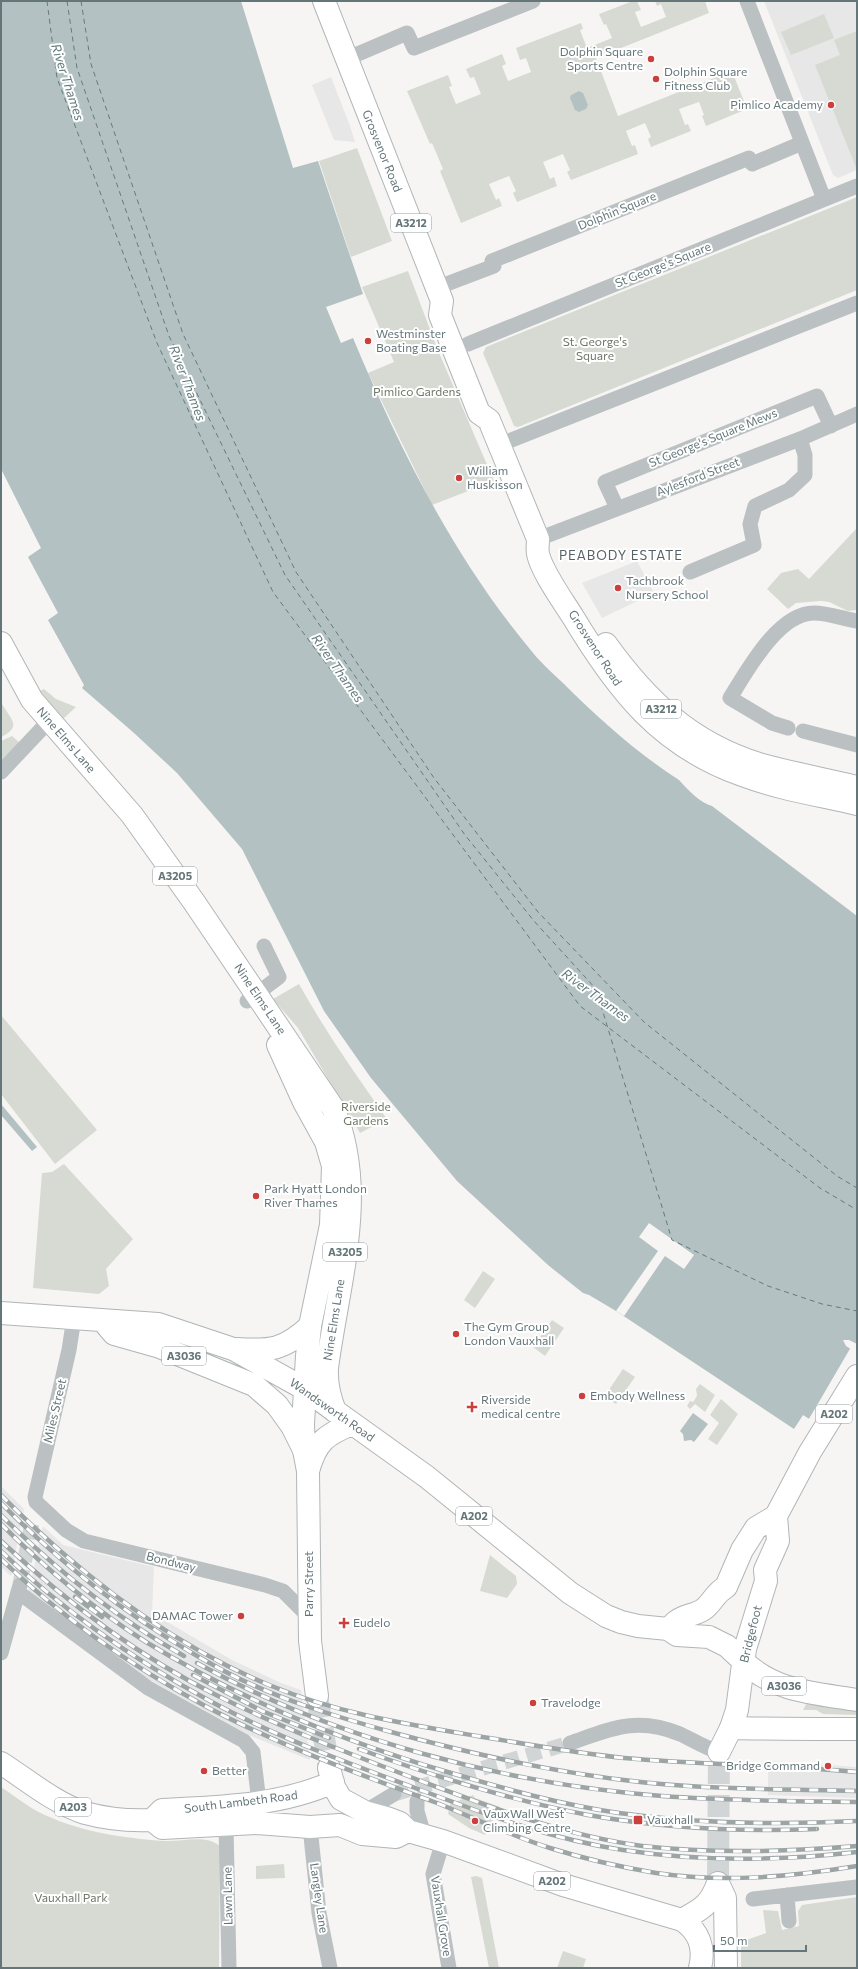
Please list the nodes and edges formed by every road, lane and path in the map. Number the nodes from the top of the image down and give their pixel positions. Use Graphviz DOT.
graph roads {
  1 [pos="324,1"];
  2 [pos="533,1"];
  3 [pos="747,1"];
  4 [pos="346,59"];
  5 [pos="802,143"];
  6 [pos="857,186"];
  7 [pos="824,199"];
  8 [pos="439,295"];
  9 [pos="857,303"];
  10 [pos="468,344"];
  11 [pos="857,414"];
  12 [pos="489,420"];
  13 [pos="831,426"];
  14 [pos="800,439"];
  15 [pos="499,445"];
  16 [pos="617,508"];
  17 [pos="538,539"];
  18 [pos="690,572"];
  19 [pos="857,621"];
  20 [pos="1,643"];
  21 [pos="1,668"];
  22 [pos="45,726"];
  23 [pos="857,745"];
  24 [pos="1,772"];
  25 [pos="857,787"];
  26 [pos="857,804"];
  27 [pos="264,946"];
  28 [pos="252,997"];
  29 [pos="1,1313"];
  30 [pos="74,1318"];
  31 [pos="103,1321"];
  32 [pos="310,1326"];
  33 [pos="233,1349"];
  34 [pos="857,1376"];
  35 [pos="305,1389"];
  36 [pos="344,1418"];
  37 [pos="304,1450"];
  38 [pos="308,1472"];
  39 [pos="36,1502"];
  40 [pos="776,1516"];
  41 [pos="309,1617"];
  42 [pos="668,1629"];
  43 [pos="1,1653"];
  44 [pos="742,1660"];
  45 [pos="317,1696"];
  46 [pos="857,1700"];
  47 [pos="731,1728"];
  48 [pos="857,1729"];
  49 [pos="570,1743"];
  50 [pos="719,1752"];
  51 [pos="1,1763"];
  52 [pos="394,1794"];
  53 [pos="417,1801"];
  54 [pos="260,1802"];
  55 [pos="365,1812"];
  56 [pos="152,1820"];
  57 [pos="226,1825"];
  58 [pos="340,1825"];
  59 [pos="310,1827"];
  60 [pos="425,1836"];
  61 [pos="857,1887"];
  62 [pos="787,1895"];
  63 [pos="753,1899"];
  64 [pos="682,1920"];
  65 [pos="789,1921"];
  66 [pos="230,1968"];
  67 [pos="330,1968"];
  68 [pos="449,1968"];
  69 [pos="700,1968"];
  70 [pos="726,1968"];
  1 -- 4 [label="main road, Grosvenor Road / A3212"];
  2 -- 4 [label="street"];
  3 -- 5 [label="street"];
  4 -- 8 [label="main road, Grosvenor Road / A3212"];
  5 -- 7 [label="street"];
  5 -- 8 [label="street, Dolphin Square"];
  6 -- 7 [label="street, St George's Square"];
  7 -- 10 [label="street, St George's Square"];
  8 -- 10 [label="main road, Grosvenor Road / A3212"];
  8 -- 12 [label="main road, Grosvenor Road / A3212"];
  9 -- 15 [label="street"];
  10 -- 12 [label="main road, Grosvenor Road / A3212"];
  11 -- 13 [label="street, Aylesford Street"];
  12 -- 15 [label="main road, Grosvenor Road / A3212"];
  13 -- 14 [label="street, Aylesford Street"];
  13 -- 16 [label="street, St George's Square Mews"];
  14 -- 16 [label="street, Aylesford Street"];
  14 -- 18 [label="street"];
  15 -- 17 [label="main road, Grosvenor Road / A3212"];
  16 -- 17 [label="street, Aylesford Street"];
  17 -- 25 [label="main road, Grosvenor Road / A3212"];
  17 -- 26 [label="main road, Grosvenor Road / A3212"];
  19 -- 23 [label="street"];
  20 -- 22 [label="main road, Nine Elms Lane / A3205"];
  21 -- 22 [label="main road, Nine Elms Lane / A3205"];
  22 -- 24 [label="street"];
  22 -- 28 [label="main road, Nine Elms Lane / A3205"];
  27 -- 28 [label="street"];
  28 -- 32 [label="main road, Nine Elms Lane / A3205"];
  28 -- 36 [label="main road, Nine Elms Lane / A3205"];
  29 -- 30 [label="main road"];
  30 -- 31 [label="main road"];
  30 -- 39 [label="street, Miles Street"];
  31 -- 33 [label="main road, Wandsworth Road / A3036"];
  31 -- 37 [label="main road, A3036"];
  32 -- 33 [label="main road, Wandsworth Road / A3036"];
  32 -- 35 [label="main road, Nine Elms Lane / A3205"];
  33 -- 35 [label="main road, Wandsworth Road / A3036"];
  34 -- 40 [label="main road, A202"];
  35 -- 36 [label="main road, Wandsworth Road / A3036"];
  35 -- 37 [label="main road, Parry Street"];
  36 -- 38 [label="main road, Parry Street"];
  36 -- 42 [label="main road, Wandsworth Road / A202"];
  37 -- 38 [label="main road, Parry Street"];
  38 -- 41 [label="main road, Parry Street"];
  39 -- 41 [label="street, Bondway"];
  40 -- 42 [label="main road"];
  40 -- 44 [label="main road, Bridgefoot"];
  41 -- 45 [label="main road, Parry Street"];
  42 -- 44 [label="main road, A202"];
  43 -- 54 [label="street"];
  44 -- 46 [label="main road, A3036"];
  44 -- 47 [label="main road, Bridgefoot"];
  47 -- 48 [label="main road"];
  47 -- 50 [label="main road, Bridgefoot"];
  49 -- 50 [label="street"];
  51 -- 56 [label="main road, South Lambeth Road / A203"];
  52 -- 55 [label="street"];
  53 -- 60 [label="street"];
  54 -- 55 [label="main road, South Lambeth Road / A202"];
  54 -- 56 [label="main road, South Lambeth Road"];
  55 -- 58 [label="street"];
  55 -- 60 [label="main road, South Lambeth Road / A202"];
  56 -- 57 [label="main road, South Lambeth Road / A203"];
  57 -- 59 [label="main road, South Lambeth Road / A203"];
  57 -- 66 [label="street, Lawn Lane"];
  58 -- 59 [label="main road, South Lambeth Road / A203"];
  58 -- 60 [label="main road, South Lambeth Road / A203"];
  59 -- 67 [label="street, Langley Lane"];
  60 -- 64 [label="main road, South Lambeth Road / A202"];
  60 -- 68 [label="street, Vauxhall Grove"];
  61 -- 62 [label="street"];
  62 -- 63 [label="street"];
  62 -- 65 [label="street"];
  64 -- 69 [label="main road, A202"];
  64 -- 70 [label="main road"];
}
